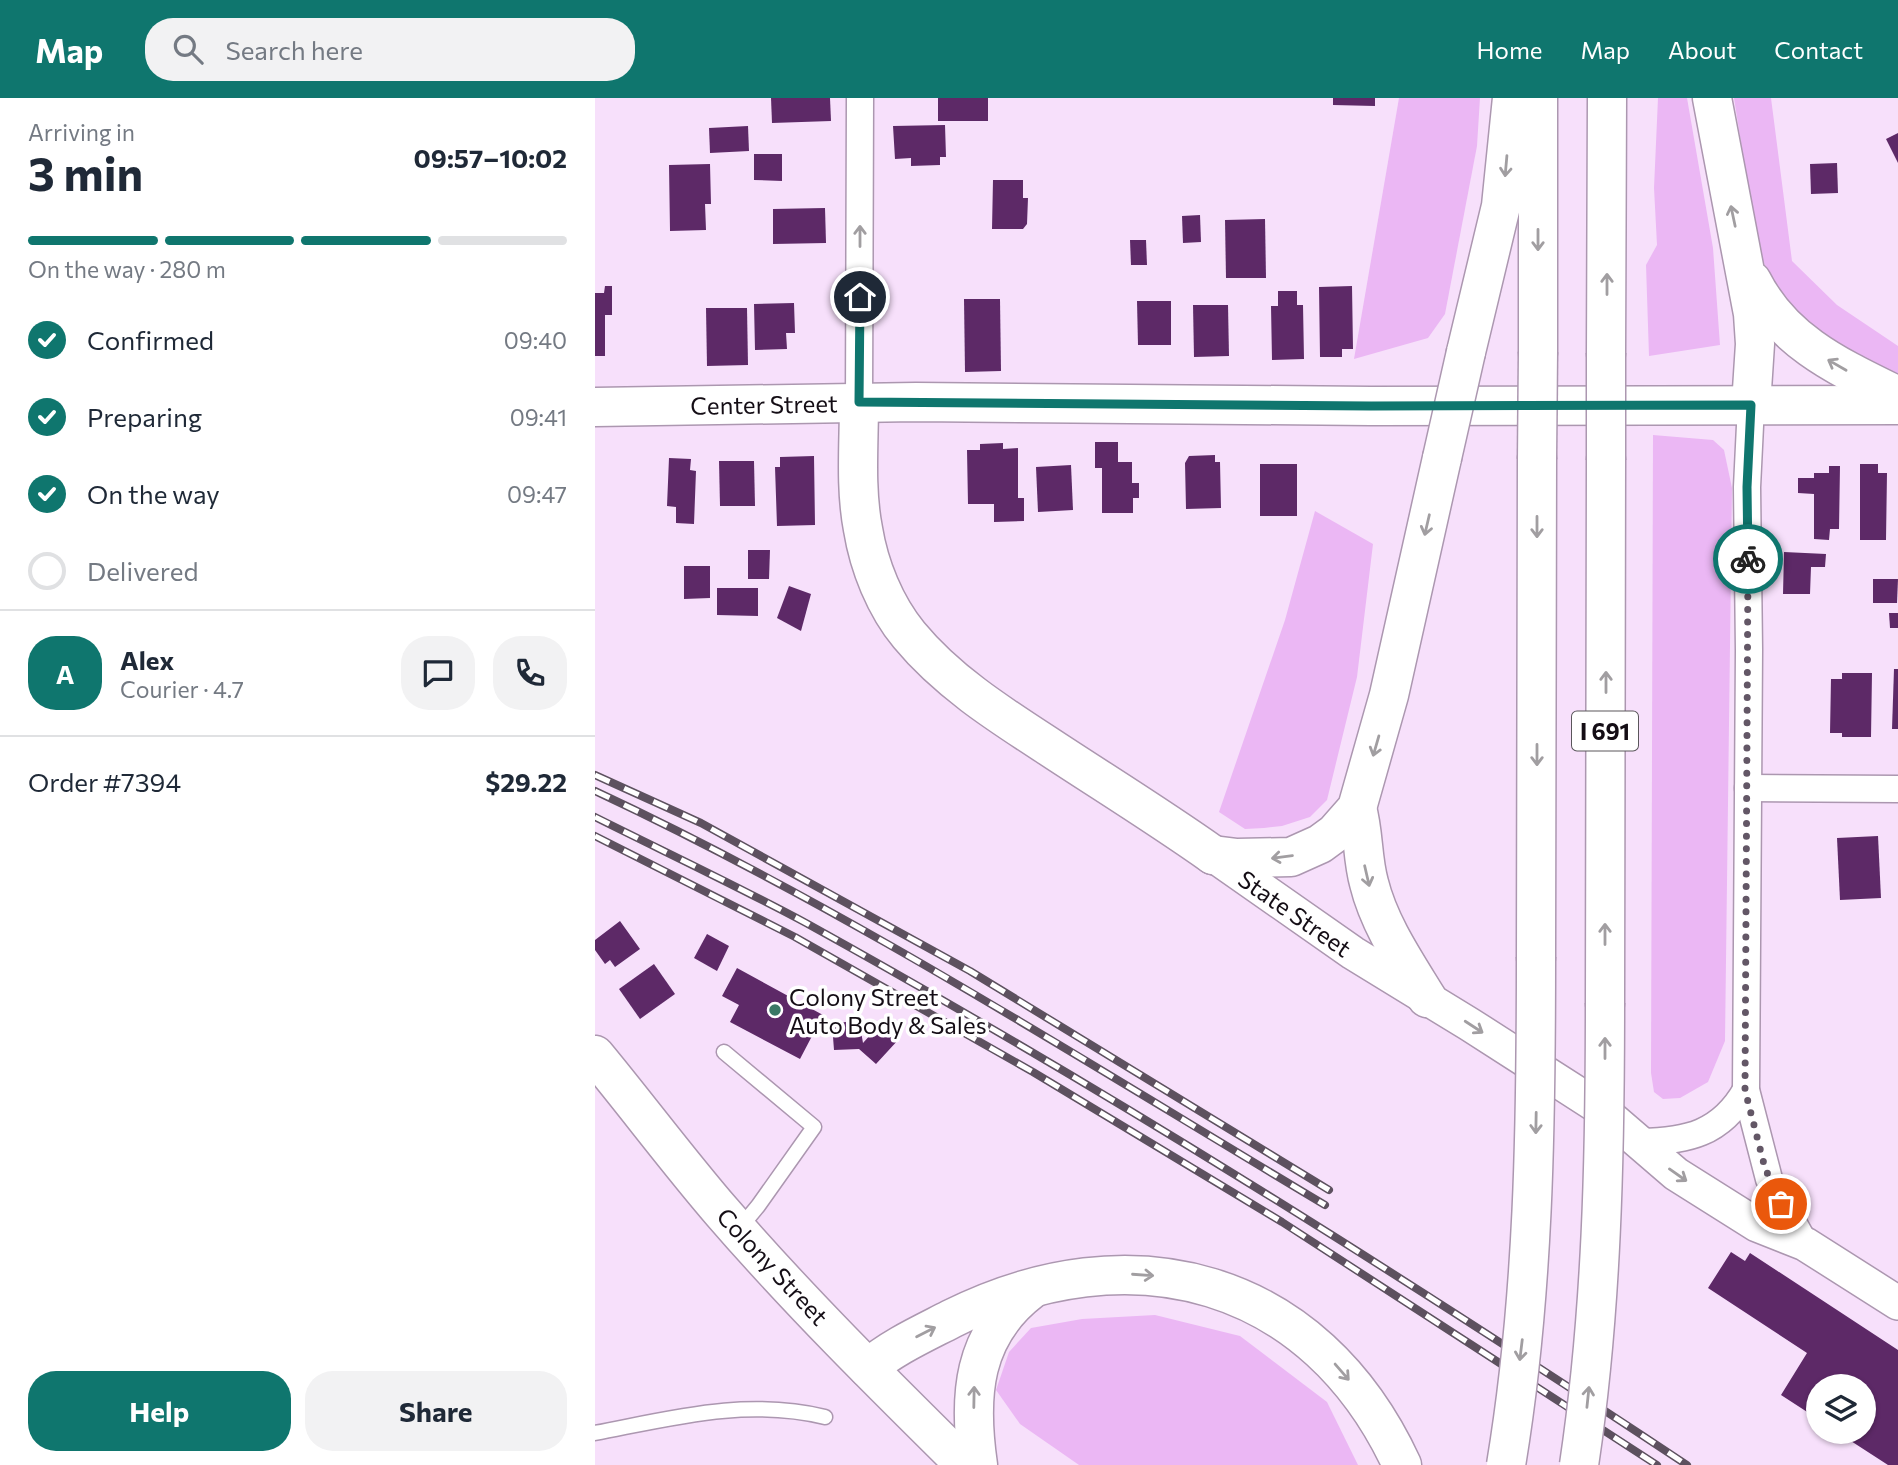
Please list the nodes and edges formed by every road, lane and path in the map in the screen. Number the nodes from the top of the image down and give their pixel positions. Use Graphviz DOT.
graph roads {
  1 [pos="860,98"];
  2 [pos="1512,98"];
  3 [pos="1538,98"];
  4 [pos="1607,98"];
  5 [pos="1712,98"];
  6 [pos="1744,264"];
  7 [pos="1898,396"];
  8 [pos="859,402"];
  9 [pos="1751,405"];
  10 [pos="1898,405"];
  11 [pos="595,407"];
  12 [pos="1748,788"];
  13 [pos="1898,789"];
  14 [pos="1357,808"];
  15 [pos="1213,855"];
  16 [pos="1427,998"];
  17 [pos="724,1052"];
  18 [pos="595,1055"];
  19 [pos="1745,1090"];
  20 [pos="1640,1142"];
  21 [pos="738,1230"];
  22 [pos="1805,1244"];
  23 [pos="1033,1289"];
  24 [pos="1898,1303"];
  25 [pos="868,1368"];
  26 [pos="825,1417"];
  27 [pos="595,1433"];
  28 [pos="965,1465"];
  29 [pos="978,1465"];
  30 [pos="1402,1465"];
  31 [pos="1506,1465"];
  32 [pos="1579,1465"];
  8 -- 1 [label="street, one-way"];
  2 -- 14 [label="main road, one-way, bridge"];
  3 -- 31 [label="main road, I 691, one-way, bridge"];
  32 -- 4 [label="main road, I 691, one-way, bridge"];
  6 -- 5 [label="main road, one-way"];
  7 -- 6 [label="main road, one-way"];
  6 -- 9 [label="main road"];
  8 -- 9 [label="main road, Center Street"];
  8 -- 11 [label="main road, Center Street"];
  8 -- 15 [label="main road, State Street"];
  9 -- 10 [label="main road, Center Street"];
  9 -- 12 [label="street"];
  12 -- 13 [label="street"];
  12 -- 19 [label="street"];
  14 -- 15 [label="main road, one-way"];
  14 -- 16 [label="main road, one-way"];
  15 -- 16 [label="street, State Street"];
  16 -- 20 [label="street, State Street, one-way"];
  17 -- 21 [label="lane"];
  18 -- 21 [label="main road, Colony Street"];
  19 -- 20 [label="street"];
  19 -- 22 [label="street"];
  20 -- 22 [label="street, State Street, one-way"];
  21 -- 25 [label="main road, Colony Street"];
  22 -- 24 [label="street, State Street"];
  25 -- 23 [label="main road, one-way"];
  29 -- 23 [label="main road, one-way"];
  23 -- 30 [label="main road, one-way"];
  25 -- 28 [label="main road, Colony Street"];
  26 -- 27 [label="lane"];
}
